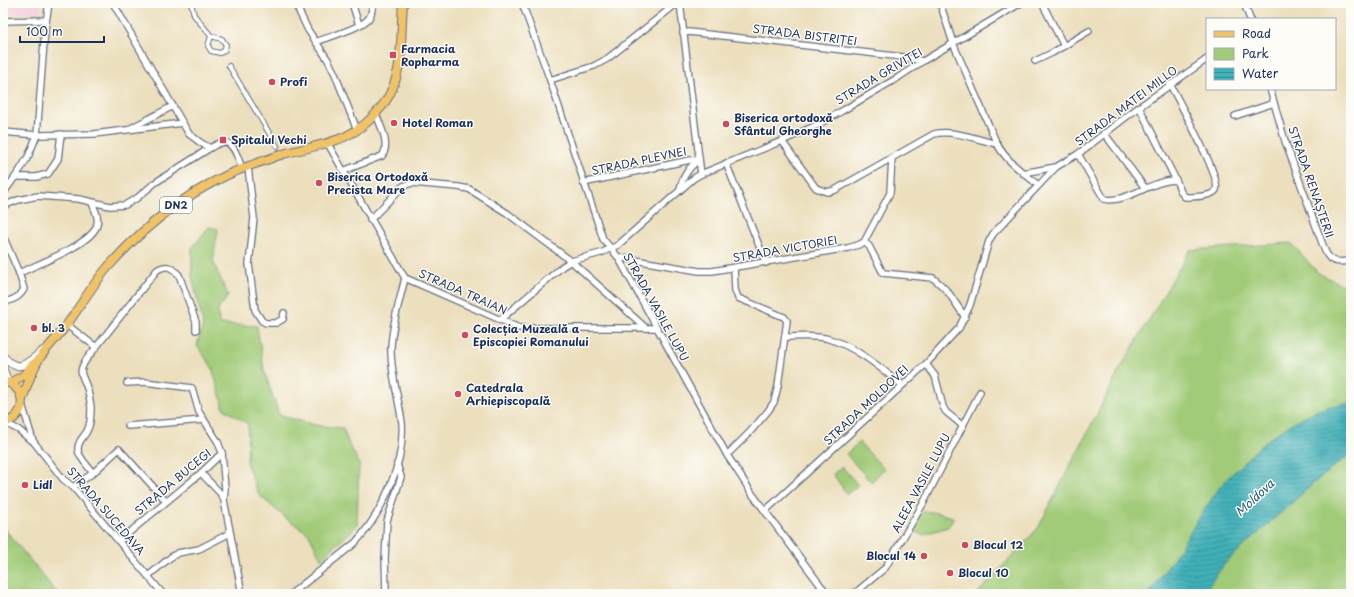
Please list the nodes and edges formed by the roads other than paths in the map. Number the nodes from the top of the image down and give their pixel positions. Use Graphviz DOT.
graph roads {
  1 [pos="49,3"];
  2 [pos="113,3"];
  3 [pos="192,3"];
  4 [pos="295,3"];
  5 [pos="352,3"];
  6 [pos="372,3"];
  7 [pos="403,3"];
  8 [pos="522,3"];
  9 [pos="680,3"];
  10 [pos="940,3"];
  11 [pos="1021,3"];
  12 [pos="1042,3"];
  13 [pos="1244,3"];
  14 [pos="1250,18"];
  15 [pos="46,20"];
  16 [pos="3,21"];
  17 [pos="360,25"];
  18 [pos="1089,30"];
  19 [pos="683,33"];
  20 [pos="211,36"];
  21 [pos="316,42"];
  22 [pos="953,44"];
  23 [pos="1064,46"];
  24 [pos="1035,60"];
  25 [pos="1206,60"];
  26 [pos="923,61"];
  27 [pos="229,66"];
  28 [pos="550,80"];
  29 [pos="1170,84"];
  30 [pos="1270,90"];
  31 [pos="1274,102"];
  32 [pos="173,106"];
  33 [pos="1139,107"];
  34 [pos="376,114"];
  35 [pos="1235,116"];
  36 [pos="183,123"];
  37 [pos="357,130"];
  38 [pos="122,131"];
  39 [pos="3,132"];
  40 [pos="1104,133"];
  41 [pos="61,134"];
  42 [pos="37,135"];
  43 [pos="782,141"];
  44 [pos="328,144"];
  45 [pos="997,144"];
  46 [pos="276,146"];
  47 [pos="210,148"];
  48 [pos="1078,154"];
  49 [pos="892,158"];
  50 [pos="699,160"];
  51 [pos="726,163"];
  52 [pos="1056,167"];
  53 [pos="245,168"];
  54 [pos="343,171"];
  55 [pos="1023,173"];
  56 [pos="701,174"];
  57 [pos="16,177"];
  58 [pos="1176,180"];
  59 [pos="583,183"];
  60 [pos="1038,185"];
  61 [pos="1145,188"];
  62 [pos="680,190"];
  63 [pos="3,194"];
  64 [pos="92,203"];
  65 [pos="3,206"];
  66 [pos="370,220"];
  67 [pos="3,237"];
  68 [pos="864,242"];
  69 [pos="611,250"];
  70 [pos="618,258"];
  71 [pos="571,261"];
  72 [pos="1351,261"];
  73 [pos="766,263"];
  74 [pos="734,268"];
  75 [pos="19,273"];
  76 [pos="405,278"];
  77 [pos="3,303"];
  78 [pos="970,304"];
  79 [pos="284,313"];
  80 [pos="965,317"];
  81 [pos="500,320"];
  82 [pos="67,325"];
  83 [pos="646,328"];
  84 [pos="656,328"];
  85 [pos="196,330"];
  86 [pos="785,337"];
  87 [pos="96,347"];
  88 [pos="46,349"];
  89 [pos="3,356"];
  90 [pos="38,361"];
  91 [pos="926,364"];
  92 [pos="3,369"];
  93 [pos="7,382"];
  94 [pos="127,383"];
  95 [pos="902,385"];
  96 [pos="980,392"];
  97 [pos="22,402"];
  98 [pos="204,420"];
  99 [pos="4,423"];
  100 [pos="128,426"];
  101 [pos="963,426"];
  102 [pos="33,441"];
  103 [pos="222,453"];
  104 [pos="727,454"];
  105 [pos="398,464"];
  106 [pos="93,473"];
  107 [pos="202,473"];
  108 [pos="72,487"];
  109 [pos="224,500"];
  110 [pos="166,501"];
  111 [pos="765,511"];
  112 [pos="230,533"];
  113 [pos="119,541"];
  114 [pos="148,576"];
  115 [pos="822,588"];
  116 [pos="163,594"];
  117 [pos="242,594"];
  118 [pos="291,594"];
  119 [pos="386,594"];
  120 [pos="811,594"];
  121 [pos="827,594"];
  122 [pos="854,594"];
  1 -- 15 [label="street"];
  2 -- 32 [label="street"];
  3 -- 20 [label="street"];
  4 -- 21 [label="street"];
  5 -- 17 [label="street"];
  6 -- 17 [label="street"];
  7 -- 34 [label="main road, DN2"];
  8 -- 28 [label="street, STRADA VASILE LUPU"];
  9 -- 19 [label="street"];
  9 -- 28 [label="street"];
  10 -- 22 [label="street"];
  11 -- 22 [label="street, STRADA GRIVIȚEI"];
  12 -- 23 [label="street"];
  13 -- 14 [label="street"];
  15 -- 16 [label="street"];
  15 -- 42 [label="street"];
  17 -- 21 [label="street"];
  18 -- 23 [label="street"];
  19 -- 26 [label="street, STRADA BISTRIȚEI"];
  19 -- 50 [label="street"];
  20 -- 20 [label="street"];
  21 -- 37 [label="street"];
  22 -- 26 [label="street, STRADA GRIVIȚEI"];
  22 -- 45 [label="street"];
  23 -- 24 [label="street"];
  25 -- 29 [label="street, STRADA MATEI MILLO"];
  26 -- 43 [label="street, STRADA GRIVIȚEI"];
  27 -- 46 [label="street"];
  28 -- 59 [label="street, STRADA VASILE LUPU"];
  29 -- 33 [label="street, STRADA MATEI MILLO"];
  29 -- 58 [label="street"];
  30 -- 31 [label="street, STRADA RENAȘTERII"];
  31 -- 35 [label="street"];
  31 -- 72 [label="street, STRADA RENAȘTERII"];
  32 -- 36 [label="street"];
  32 -- 38 [label="street"];
  33 -- 40 [label="street, STRADA MATEI MILLO"];
  33 -- 58 [label="street"];
  34 -- 37 [label="main road, DN2"];
  34 -- 54 [label="street"];
  36 -- 38 [label="street"];
  36 -- 47 [label="street"];
  37 -- 44 [label="main road, DN2"];
  38 -- 41 [label="street"];
  39 -- 42 [label="street"];
  40 -- 48 [label="street, STRADA MATEI MILLO"];
  40 -- 61 [label="street"];
  41 -- 42 [label="street"];
  41 -- 57 [label="street"];
  42 -- 57 [label="street"];
  43 -- 49 [label="street"];
  43 -- 51 [label="street, STRADA GRIVIȚEI"];
  44 -- 53 [label="main road, DN2"];
  44 -- 54 [label="street"];
  45 -- 49 [label="street"];
  45 -- 55 [label="street"];
  47 -- 53 [label="street"];
  47 -- 64 [label="street"];
  48 -- 52 [label="street, STRADA MATEI MILLO"];
  48 -- 61 [label="street"];
  49 -- 68 [label="street"];
  50 -- 56 [label="street"];
  50 -- 59 [label="street, STRADA PLEVNEI"];
  50 -- 62 [label="street, STRADA GRIVIȚEI"];
  51 -- 56 [label="street, STRADA GRIVIȚEI"];
  51 -- 73 [label="street"];
  52 -- 55 [label="street, STRADA MATEI MILLO"];
  52 -- 60 [label="street, STRADA MATEI MILLO"];
  53 -- 79 [label="street"];
  53 -- 82 [label="main road, DN2"];
  54 -- 66 [label="street"];
  55 -- 60 [label="street"];
  56 -- 62 [label="street, STRADA GRIVIȚEI"];
  57 -- 63 [label="street"];
  58 -- 61 [label="street"];
  59 -- 69 [label="street, STRADA VASILE LUPU"];
  60 -- 78 [label="street, STRADA MATEI MILLO"];
  62 -- 69 [label="street, STRADA GRIVIȚEI"];
  64 -- 65 [label="street"];
  64 -- 75 [label="street"];
  66 -- 71 [label="street"];
  66 -- 76 [label="street"];
  67 -- 75 [label="street"];
  68 -- 73 [label="street, STRADA VICTORIEI"];
  68 -- 80 [label="street"];
  69 -- 70 [label="street, STRADA VASILE LUPU"];
  69 -- 71 [label="street, STRADA GRIVIȚEI"];
  70 -- 74 [label="street, STRADA VICTORIEI"];
  70 -- 84 [label="street, STRADA VASILE LUPU"];
  71 -- 81 [label="street, STRADA GRIVIȚEI"];
  71 -- 83 [label="street"];
  73 -- 74 [label="street, STRADA VICTORIEI"];
  74 -- 86 [label="street"];
  75 -- 77 [label="street"];
  76 -- 81 [label="street, STRADA TRAIAN"];
  76 -- 105 [label="street"];
  78 -- 80 [label="street, STRADA MOLDOVEI"];
  80 -- 91 [label="street, STRADA MOLDOVEI"];
  81 -- 83 [label="street, STRADA TRAIAN"];
  82 -- 87 [label="street"];
  82 -- 88 [label="main road, DN2"];
  83 -- 84 [label="street, STRADA TRAIAN"];
  84 -- 104 [label="street, STRADA VASILE LUPU"];
  85 -- 87 [label="street"];
  86 -- 95 [label="street"];
  86 -- 104 [label="street"];
  87 -- 106 [label="street"];
  88 -- 89 [label="street"];
  88 -- 90 [label="main road, DN2"];
  90 -- 93 [label="main road, DN2"];
  90 -- 97 [label="main road, DN2"];
  91 -- 95 [label="street, STRADA MOLDOVEI"];
  91 -- 101 [label="street"];
  92 -- 93 [label="street"];
  93 -- 97 [label="main road"];
  94 -- 98 [label="street"];
  95 -- 111 [label="street, STRADA MOLDOVEI"];
  96 -- 101 [label="street, ALEEA VASILE LUPU"];
  97 -- 99 [label="main road, DN2"];
  97 -- 102 [label="street, STRADA SUCEDAVA"];
  98 -- 100 [label="street"];
  98 -- 103 [label="street"];
  99 -- 102 [label="street, STRADA SUCEDAVA"];
  101 -- 122 [label="street, ALEEA VASILE LUPU"];
  102 -- 108 [label="street, STRADA SUCEDAVA"];
  103 -- 107 [label="street, STRADA BUCEGI"];
  103 -- 109 [label="street"];
  104 -- 111 [label="street, STRADA VASILE LUPU"];
  105 -- 118 [label="street"];
  105 -- 119 [label="street"];
  106 -- 108 [label="street"];
  106 -- 110 [label="street"];
  107 -- 109 [label="street"];
  107 -- 110 [label="street, STRADA BUCEGI"];
  108 -- 113 [label="street, STRADA SUCEDAVA"];
  109 -- 112 [label="street"];
  110 -- 113 [label="street, STRADA BUCEGI"];
  111 -- 115 [label="street, STRADA VASILE LUPU"];
  112 -- 114 [label="street"];
  112 -- 117 [label="street"];
  113 -- 114 [label="street, STRADA SUCEDAVA"];
  114 -- 116 [label="street, STRADA SUCEDAVA"];
  115 -- 120 [label="street"];
  115 -- 121 [label="street, STRADA VASILE LUPU"];
}
